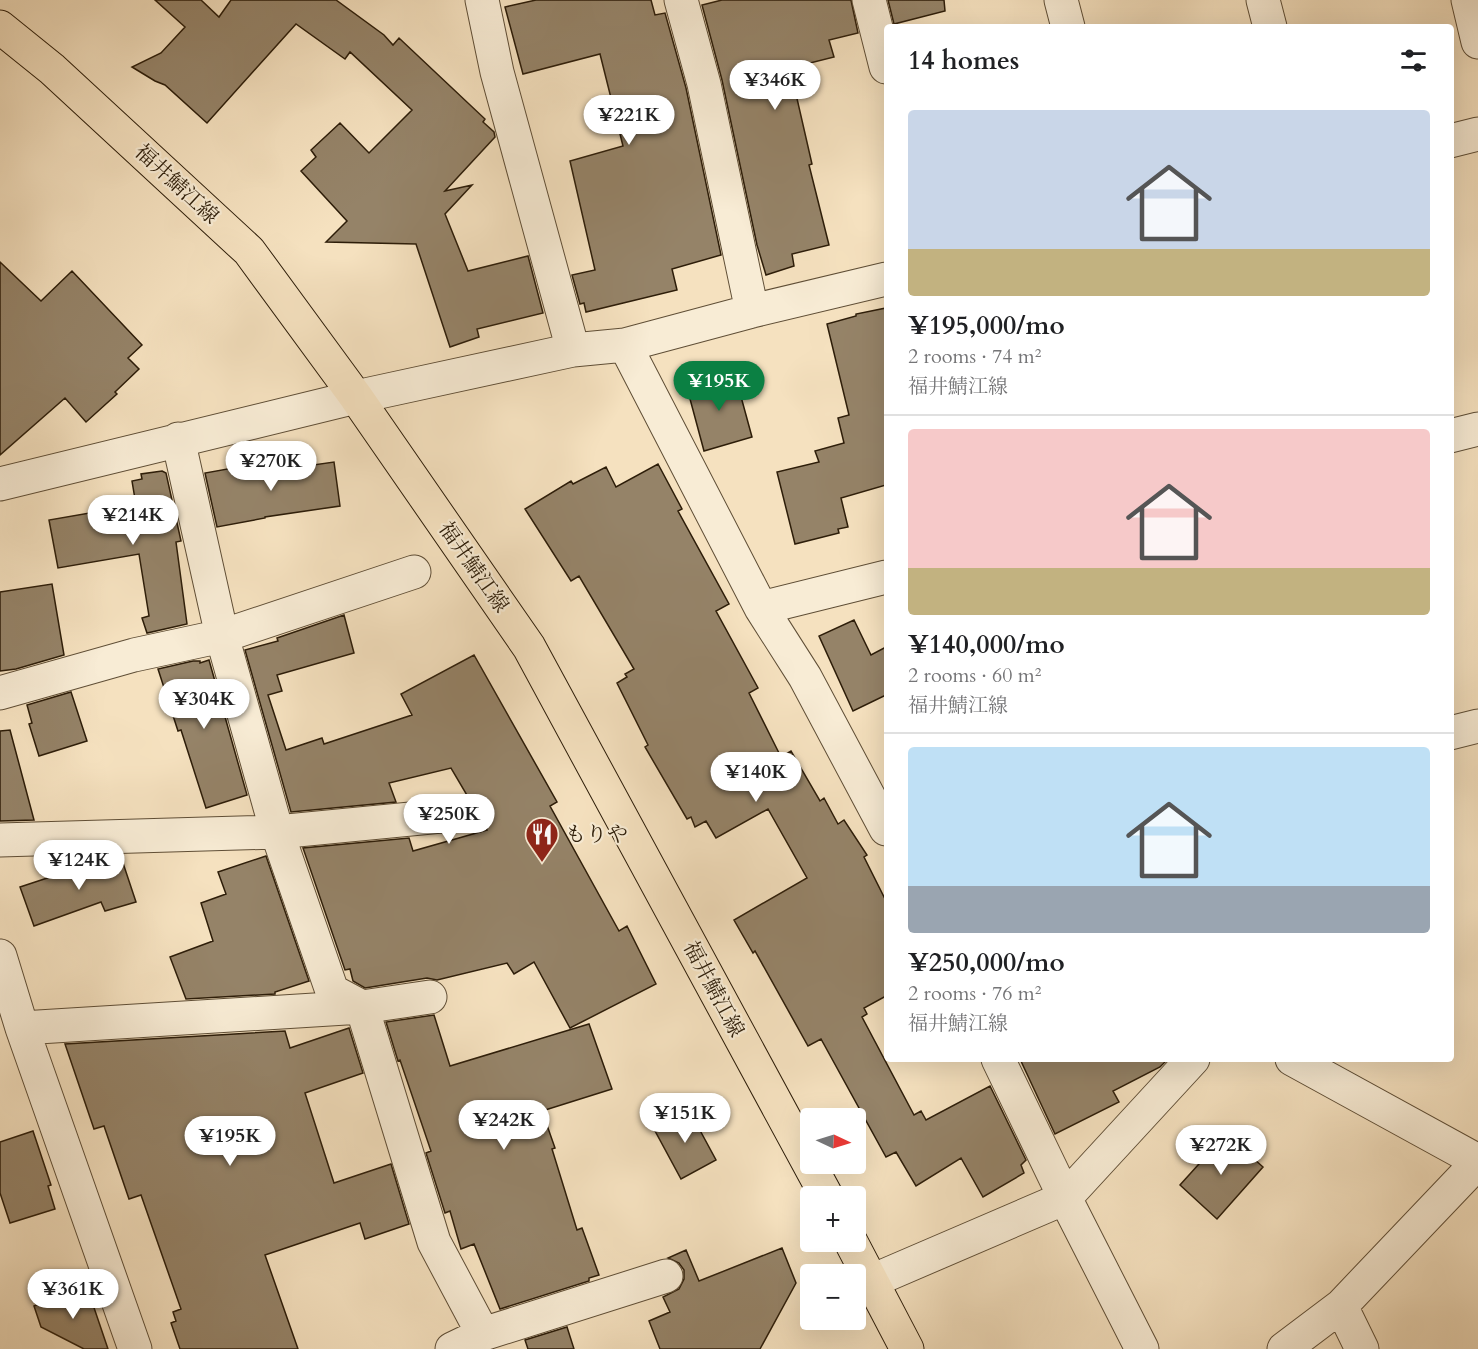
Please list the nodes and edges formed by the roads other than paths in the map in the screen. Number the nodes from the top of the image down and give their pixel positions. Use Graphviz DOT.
graph roads {
  1 [pos="482,0"];
  2 [pos="681,0"];
  3 [pos="869,0"];
  4 [pos="1061,0"];
  5 [pos="1263,0"];
  6 [pos="1468,0"];
  7 [pos="1067,24"];
  8 [pos="1269,24"];
  9 [pos="0,27"];
  10 [pos="1478,42"];
  11 [pos="884,59"];
  12 [pos="1478,134"];
  13 [pos="1454,140"];
  14 [pos="884,279"];
  15 [pos="752,311"];
  16 [pos="625,345"];
  17 [pos="573,350"];
  18 [pos="356,397"];
  19 [pos="1478,429"];
  20 [pos="1454,435"];
  21 [pos="178,439"];
  22 [pos="0,484"];
  23 [pos="414,572"];
  24 [pos="884,577"];
  25 [pos="761,608"];
  26 [pos="222,636"];
  27 [pos="0,693"];
  28 [pos="1478,726"];
  29 [pos="1454,732"];
  30 [pos="462,814"];
  31 [pos="884,825"];
  32 [pos="277,832"];
  33 [pos="0,840"];
  34 [pos="0,956"];
  35 [pos="430,997"];
  36 [pos="362,1007"];
  37 [pos="22,1028"];
  38 [pos="999,1062"];
  39 [pos="1190,1062"];
  40 [pos="1297,1062"];
  41 [pos="1478,1162"];
  42 [pos="820,1186"];
  43 [pos="1065,1198"];
  44 [pos="856,1252"];
  45 [pos="666,1276"];
  46 [pos="872,1281"];
  47 [pos="1341,1306"];
  48 [pos="483,1334"];
  49 [pos="135,1349"];
  50 [pos="452,1349"];
  51 [pos="907,1349"];
  52 [pos="1142,1349"];
  53 [pos="1284,1349"];
  54 [pos="1362,1349"];
  1 -- 17 [label="street"];
  2 -- 15 [label="street"];
  3 -- 11 [label="street"];
  4 -- 7 [label="street"];
  5 -- 8 [label="street"];
  6 -- 10 [label="street"];
  9 -- 18 [label="main road, 福井鯖江線"];
  12 -- 13 [label="street"];
  14 -- 15 [label="street"];
  15 -- 16 [label="street"];
  16 -- 17 [label="street"];
  16 -- 25 [label="street"];
  17 -- 18 [label="street"];
  18 -- 21 [label="street"];
  18 -- 42 [label="main road, 福井鯖江線"];
  19 -- 20 [label="street"];
  21 -- 22 [label="street"];
  21 -- 26 [label="street"];
  23 -- 26 [label="street"];
  24 -- 25 [label="street"];
  25 -- 31 [label="street"];
  26 -- 27 [label="street"];
  26 -- 32 [label="street"];
  28 -- 29 [label="street"];
  30 -- 32 [label="street"];
  32 -- 33 [label="street"];
  32 -- 36 [label="street"];
  34 -- 37 [label="street"];
  35 -- 36 [label="street"];
  36 -- 37 [label="street"];
  36 -- 48 [label="street"];
  37 -- 49 [label="street"];
  38 -- 43 [label="street"];
  39 -- 43 [label="street"];
  40 -- 41 [label="street"];
  41 -- 47 [label="street"];
  43 -- 46 [label="street"];
  43 -- 52 [label="street"];
  44 -- 46 [label="main road"];
  45 -- 48 [label="street"];
  46 -- 51 [label="main road"];
  47 -- 53 [label="street"];
  47 -- 54 [label="street"];
  48 -- 50 [label="street"];
}
